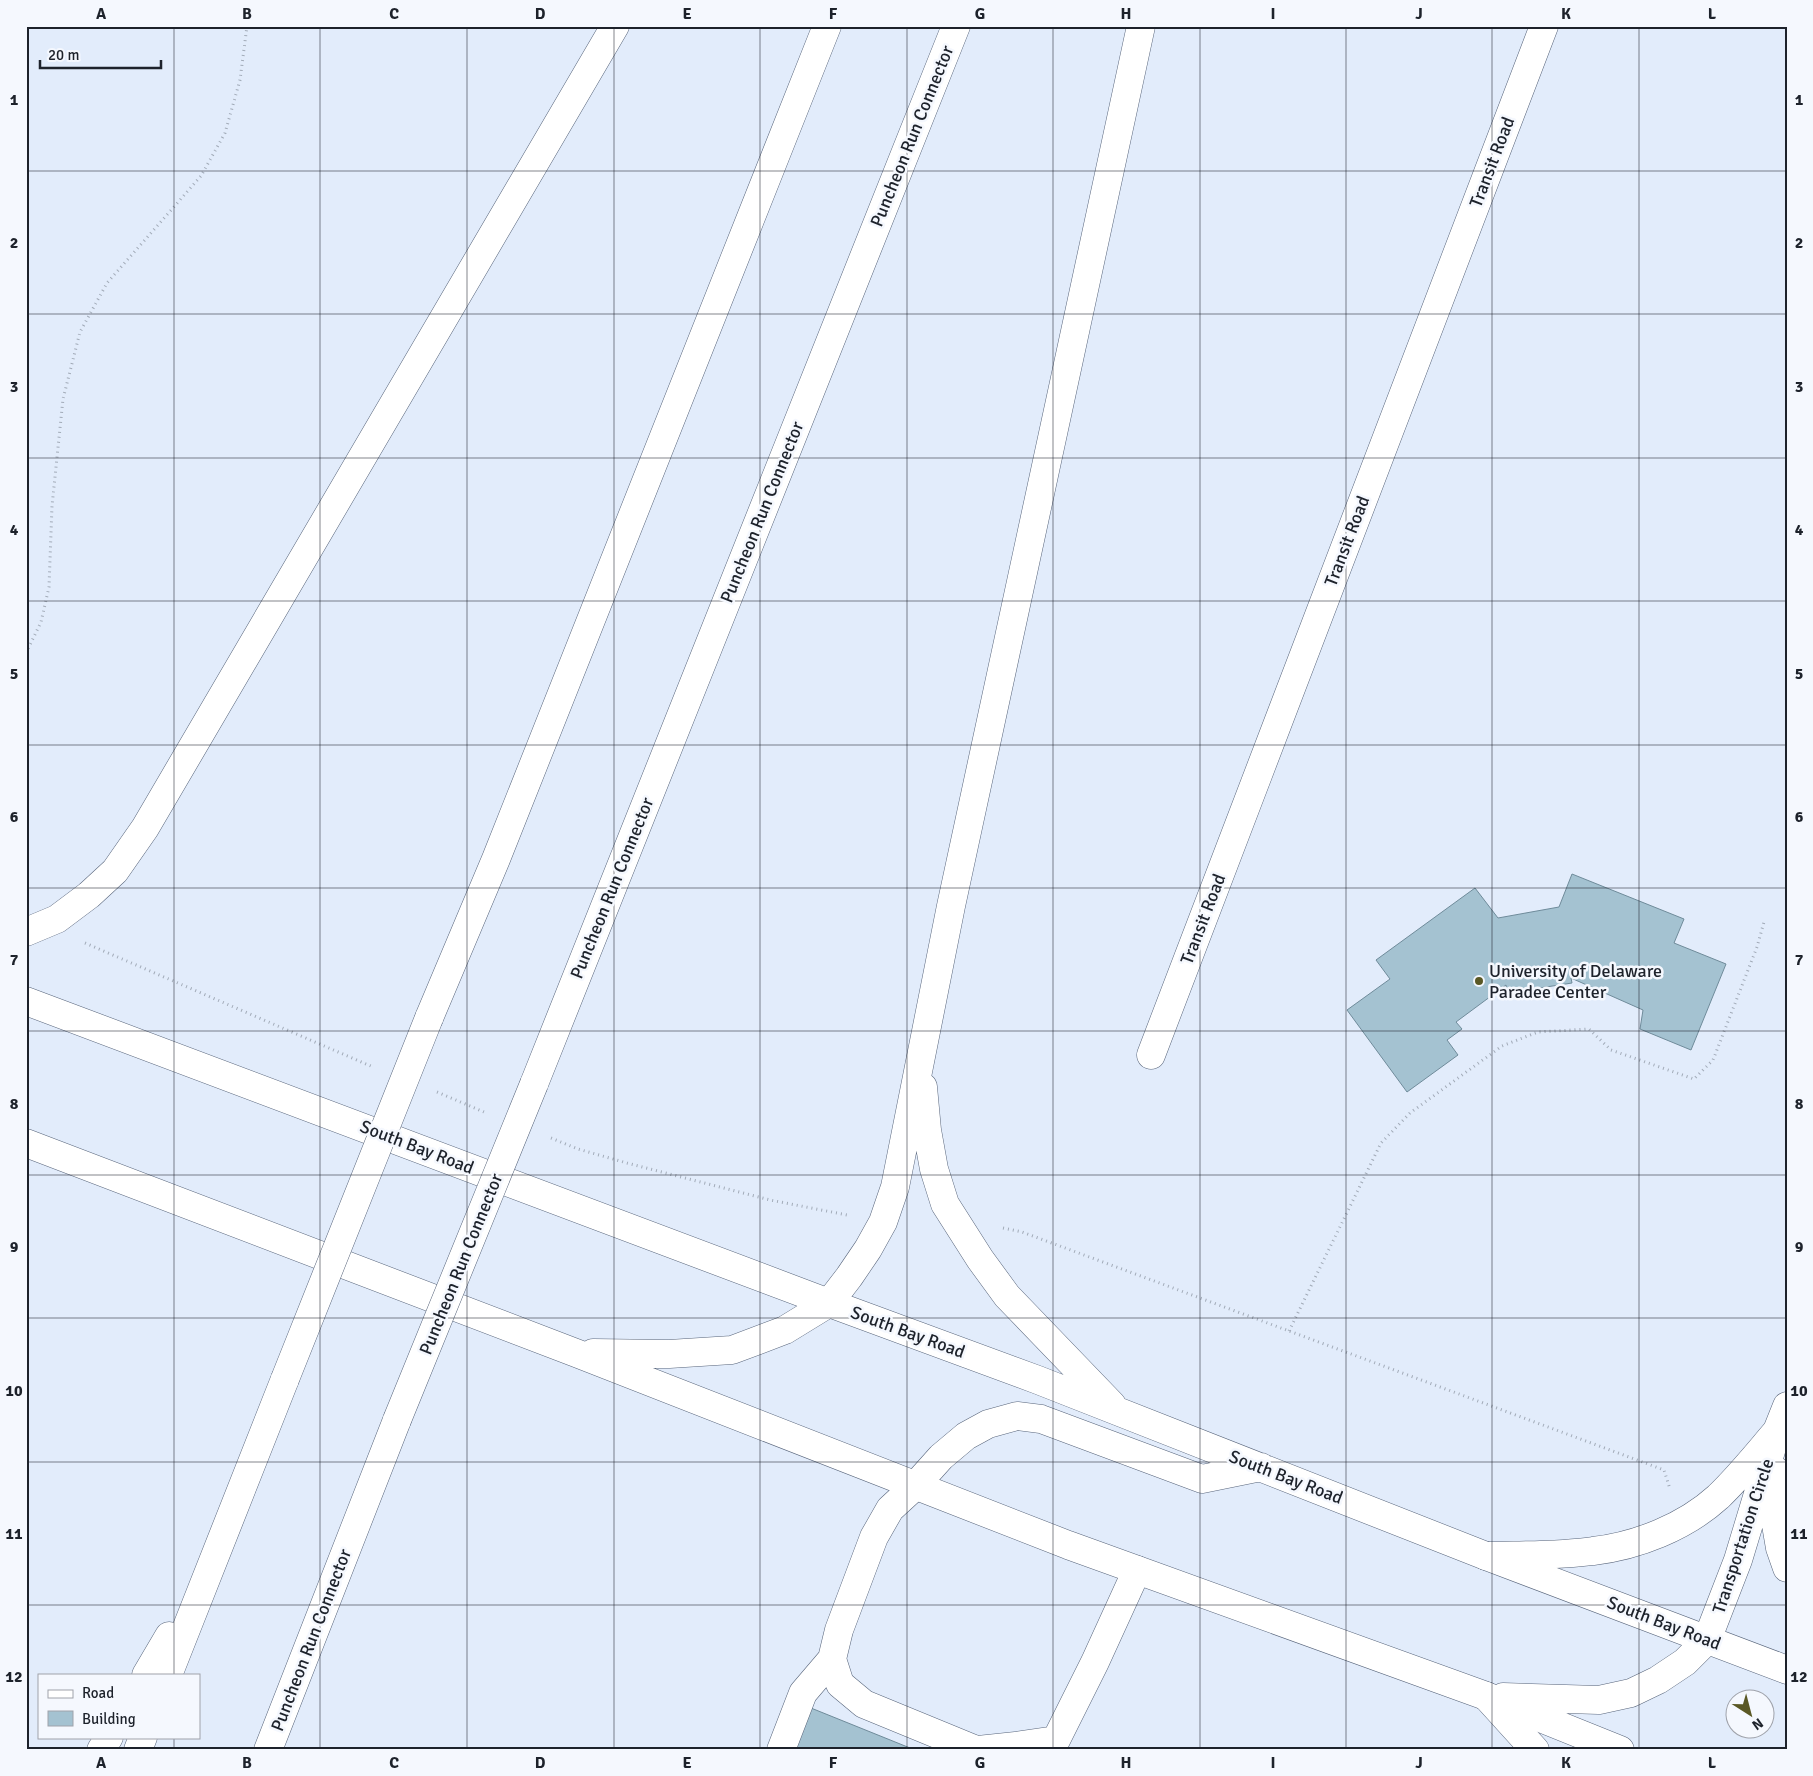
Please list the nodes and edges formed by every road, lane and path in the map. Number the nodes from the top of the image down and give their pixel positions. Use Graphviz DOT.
graph roads {
  1 [pos="247,26"];
  2 [pos="615,26"];
  3 [pos="828,26"];
  4 [pos="956,26"];
  5 [pos="1141,26"];
  6 [pos="1544,26"];
  7 [pos="26,653"];
  8 [pos="1764,922"];
  9 [pos="26,932"];
  10 [pos="26,1001"];
  11 [pos="1152,1055"];
  12 [pos="920,1058"];
  13 [pos="26,1143"];
  14 [pos="829,1303"];
  15 [pos="1289,1331"];
  16 [pos="576,1353"];
  17 [pos="1787,1406"];
  18 [pos="1120,1413"];
  19 [pos="1777,1431"];
  20 [pos="1261,1467"];
  21 [pos="915,1486"];
  22 [pos="1486,1556"];
  23 [pos="210,1568"];
  24 [pos="1787,1568"];
  25 [pos="1137,1570"];
  26 [pos="1707,1640"];
  27 [pos="832,1659"];
  28 [pos="1787,1670"];
  29 [pos="147,1674"];
  30 [pos="168,1674"];
  31 [pos="1486,1696"];
  32 [pos="108,1738"];
  33 [pos="143,1738"];
  34 [pos="1062,1745"];
  35 [pos="101,1750"];
  36 [pos="138,1750"];
  37 [pos="268,1750"];
  38 [pos="782,1750"];
  39 [pos="977,1750"];
  40 [pos="1534,1750"];
  41 [pos="1620,1750"];
  1 -- 7 [label="path"];
  2 -- 9 [label="main road"];
  3 -- 23 [label="main road, bridge"];
  4 -- 37 [label="main road, Puncheon Run Connector, bridge"];
  5 -- 12 [label="main road"];
  6 -- 11 [label="main road, Transit Road"];
  8 -- 15 [label="path"];
  10 -- 14 [label="main road, South Bay Road"];
  12 -- 14 [label="main road"];
  12 -- 18 [label="main road"];
  13 -- 16 [label="main road"];
  14 -- 16 [label="main road"];
  14 -- 18 [label="main road, South Bay Road"];
  16 -- 21 [label="main road"];
  17 -- 19 [label="main road, Transportation Circle"];
  18 -- 20 [label="main road, South Bay Road"];
  19 -- 22 [label="main road, Transportation Circle"];
  19 -- 24 [label="main road, Transportation Circle"];
  19 -- 26 [label="main road, Transportation Circle"];
  20 -- 21 [label="main road"];
  20 -- 22 [label="main road, South Bay Road"];
  21 -- 25 [label="main road"];
  21 -- 27 [label="main road"];
  22 -- 26 [label="main road, South Bay Road"];
  23 -- 29 [label="main road"];
  23 -- 30 [label="main road"];
  25 -- 31 [label="main road"];
  25 -- 34 [label="main road"];
  26 -- 28 [label="main road, South Bay Road"];
  26 -- 31 [label="main road"];
  27 -- 38 [label="main road"];
  27 -- 39 [label="main road"];
  31 -- 40 [label="main road"];
  31 -- 41 [label="main road"];
  32 -- 35 [label="main road"];
  33 -- 36 [label="main road"];
  34 -- 39 [label="main road"];
}
